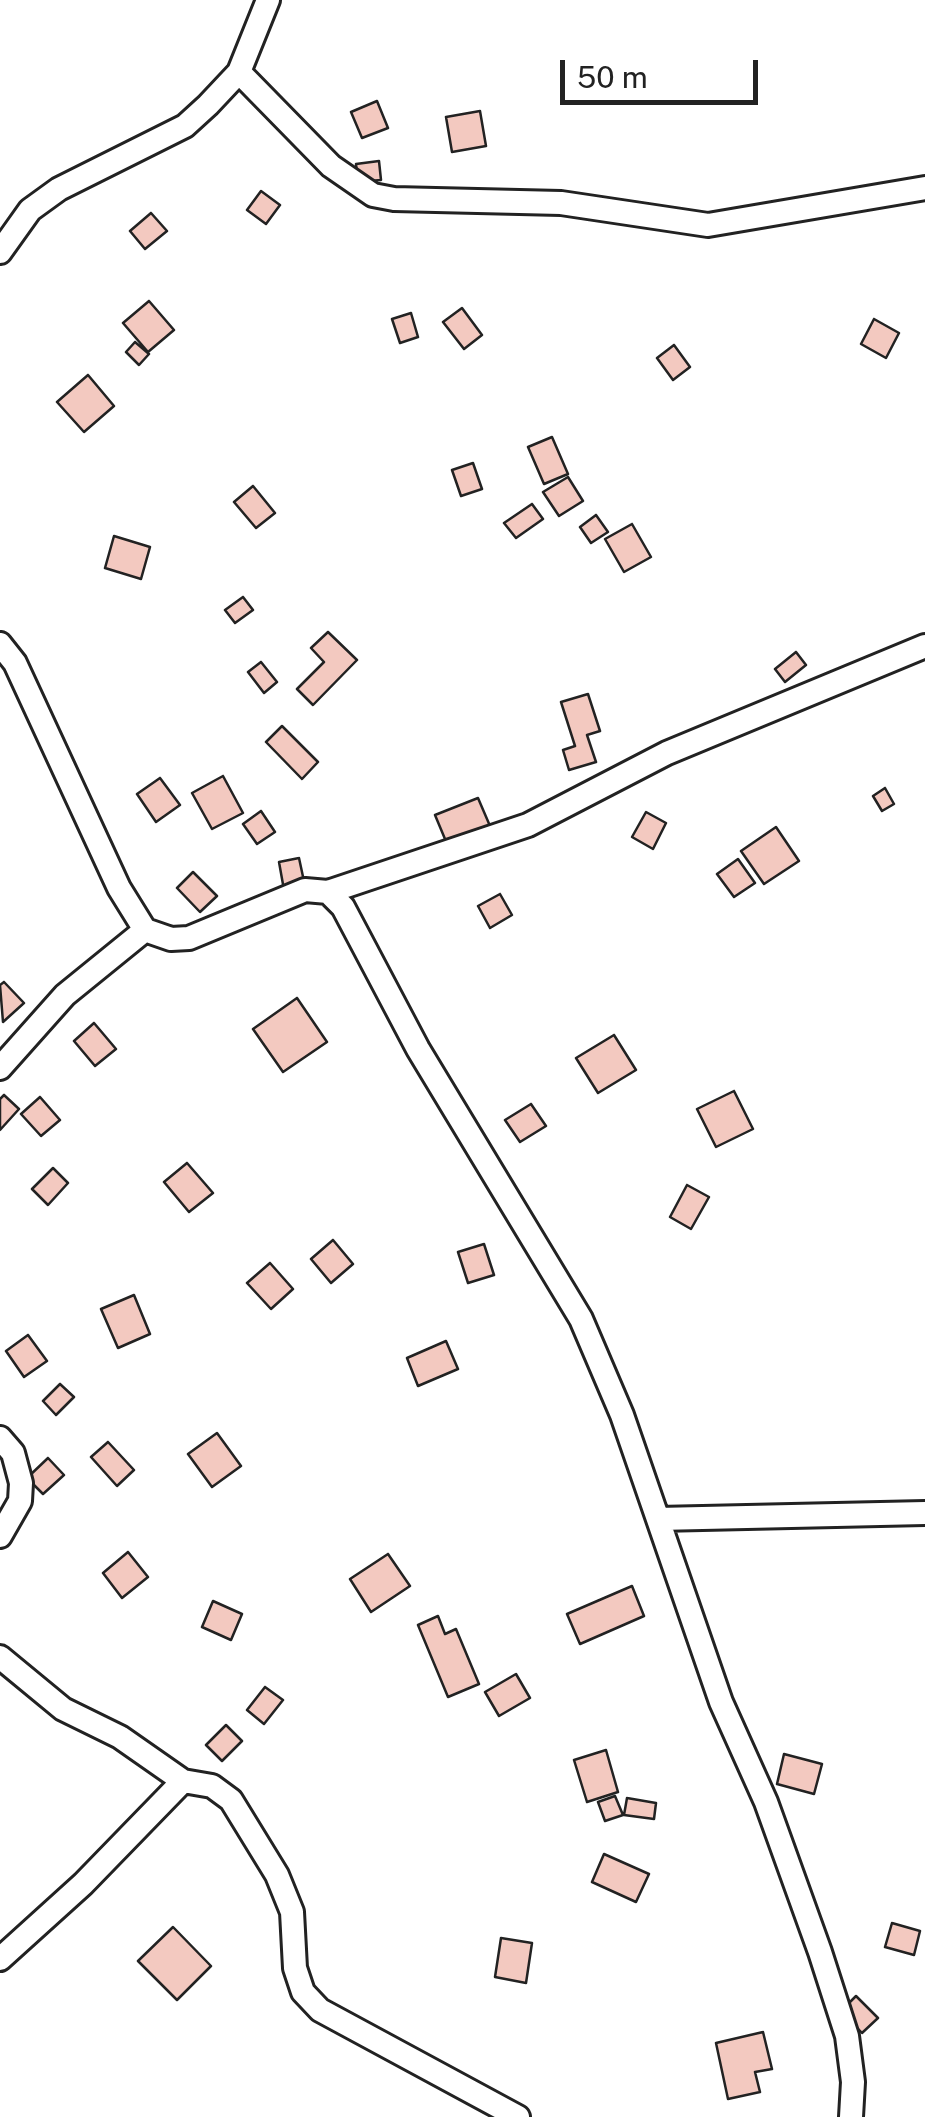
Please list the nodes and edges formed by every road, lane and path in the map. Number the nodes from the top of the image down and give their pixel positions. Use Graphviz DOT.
graph roads {
  1 [pos="268,0"];
  2 [pos="239,72"];
  3 [pos="925,188"];
  4 [pos="0,252"];
  5 [pos="0,644"];
  6 [pos="925,646"];
  7 [pos="328,892"];
  8 [pos="145,930"];
  9 [pos="0,1068"];
  10 [pos="0,1438"];
  11 [pos="925,1513"];
  12 [pos="658,1520"];
  13 [pos="0,1536"];
  14 [pos="0,1657"];
  15 [pos="183,1781"];
  16 [pos="0,1959"];
  17 [pos="518,2117"];
  18 [pos="852,2117"];
  1 -- 2 [label="street"];
  2 -- 3 [label="street"];
  2 -- 4 [label="street"];
  5 -- 8 [label="street"];
  6 -- 7 [label="street"];
  7 -- 8 [label="street"];
  7 -- 12 [label="street"];
  8 -- 9 [label="street"];
  10 -- 13 [label="street"];
  11 -- 12 [label="street"];
  12 -- 18 [label="street"];
  14 -- 15 [label="street"];
  15 -- 16 [label="street"];
  15 -- 17 [label="street"];
}
